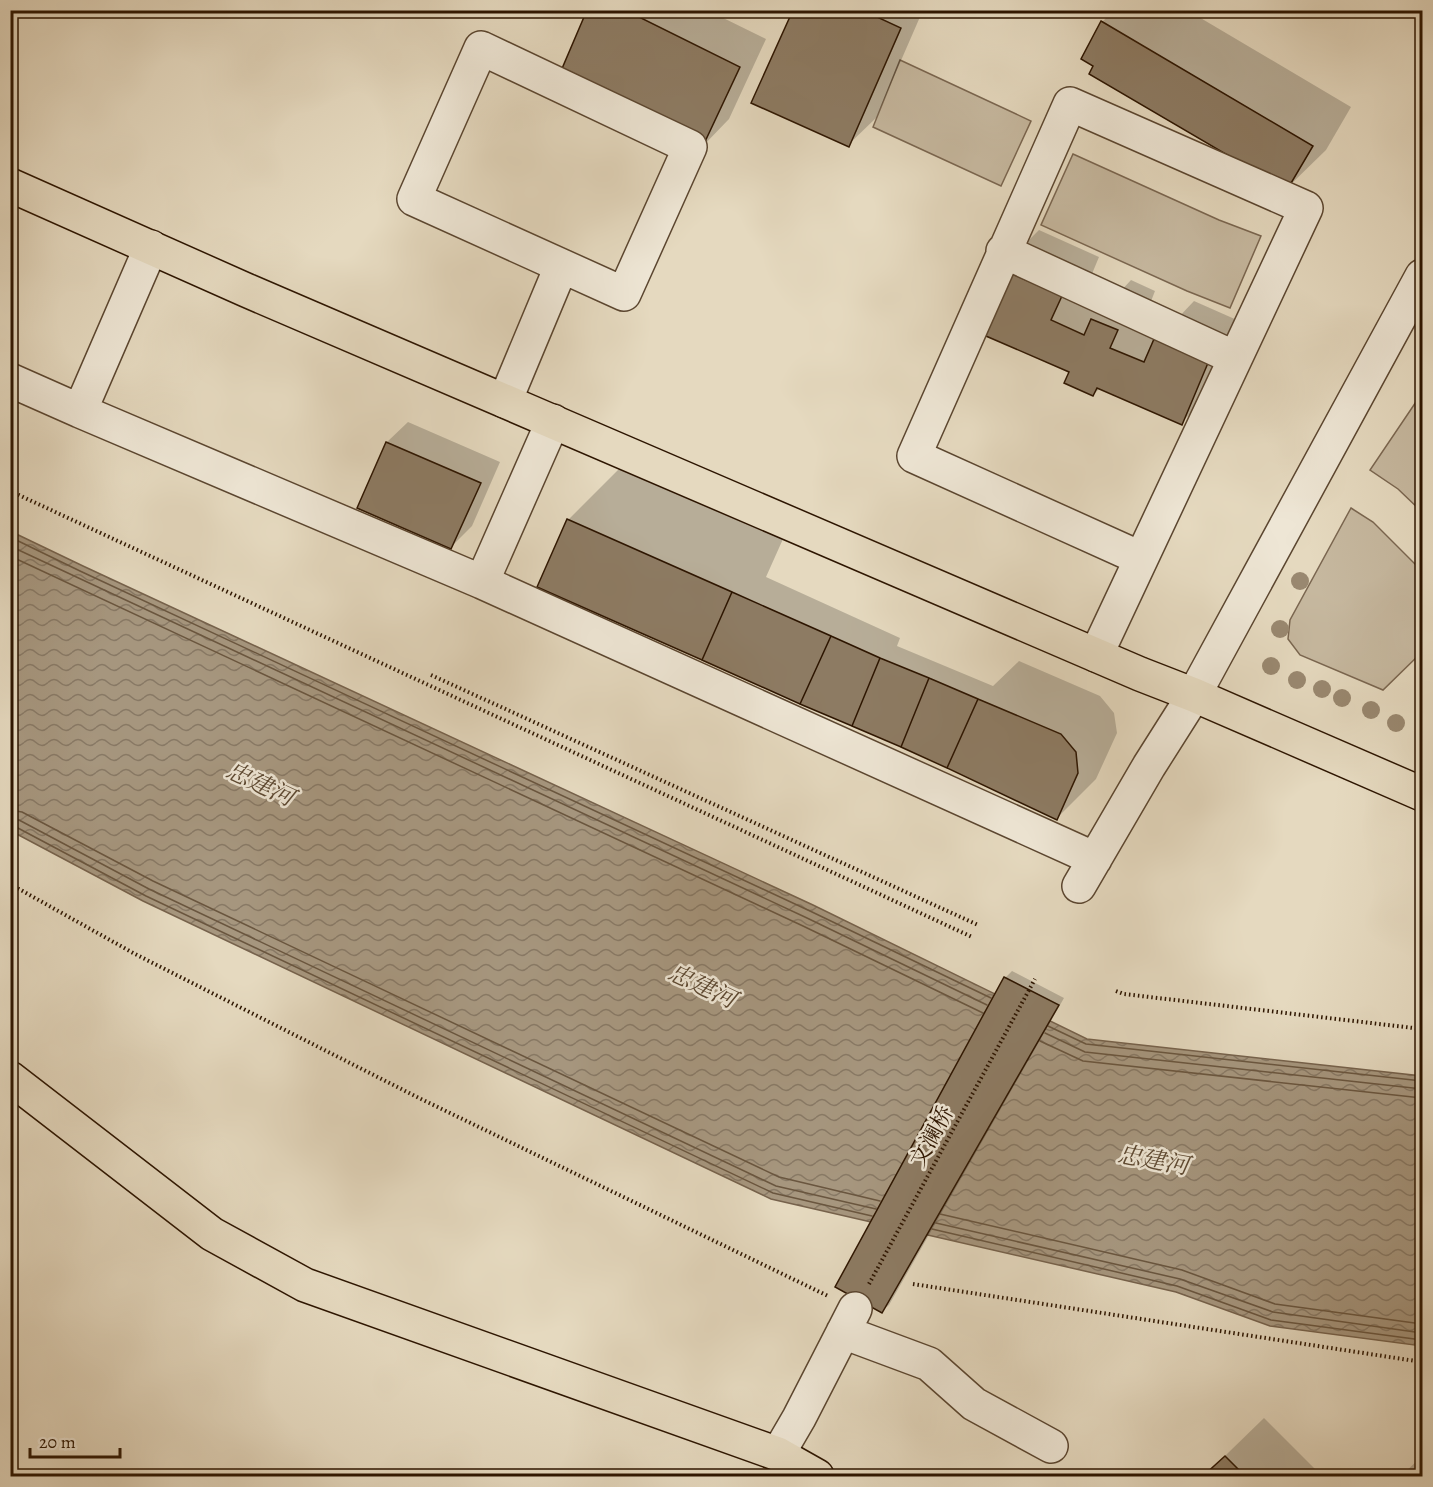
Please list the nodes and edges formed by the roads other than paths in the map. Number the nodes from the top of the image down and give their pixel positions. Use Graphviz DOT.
graph roads {
  1 [pos="10,185"];
  2 [pos="151,247"];
  3 [pos="1003,251"];
  4 [pos="561,267"];
  5 [pos="1422,276"];
  6 [pos="1235,358"];
  7 [pos="10,380"];
  8 [pos="505,401"];
  9 [pos="80,411"];
  10 [pos="553,421"];
  11 [pos="1140,558"];
  12 [pos="482,582"];
  13 [pos="1096,655"];
  14 [pos="1194,695"];
  15 [pos="1422,794"];
  16 [pos="10,1078"];
  17 [pos="1052,1446"];
  18 [pos="778,1454"];
  19 [pos="817,1476"];
  1 -- 2 [label="main road"];
  2 -- 8 [label="main road"];
  2 -- 9 [label="street"];
  3 -- 6 [label="street"];
  3 -- 6 [label="street"];
  3 -- 11 [label="street"];
  4 -- 4 [label="street"];
  4 -- 8 [label="street"];
  5 -- 14 [label="street"];
  6 -- 11 [label="street"];
  7 -- 9 [label="street"];
  8 -- 10 [label="main road"];
  9 -- 12 [label="street"];
  10 -- 12 [label="street"];
  10 -- 13 [label="main road"];
  11 -- 13 [label="street"];
  12 -- 14 [label="street"];
  13 -- 14 [label="main road"];
  14 -- 15 [label="main road"];
  16 -- 18 [label="main road"];
  17 -- 18 [label="street"];
  18 -- 19 [label="main road"];
}
